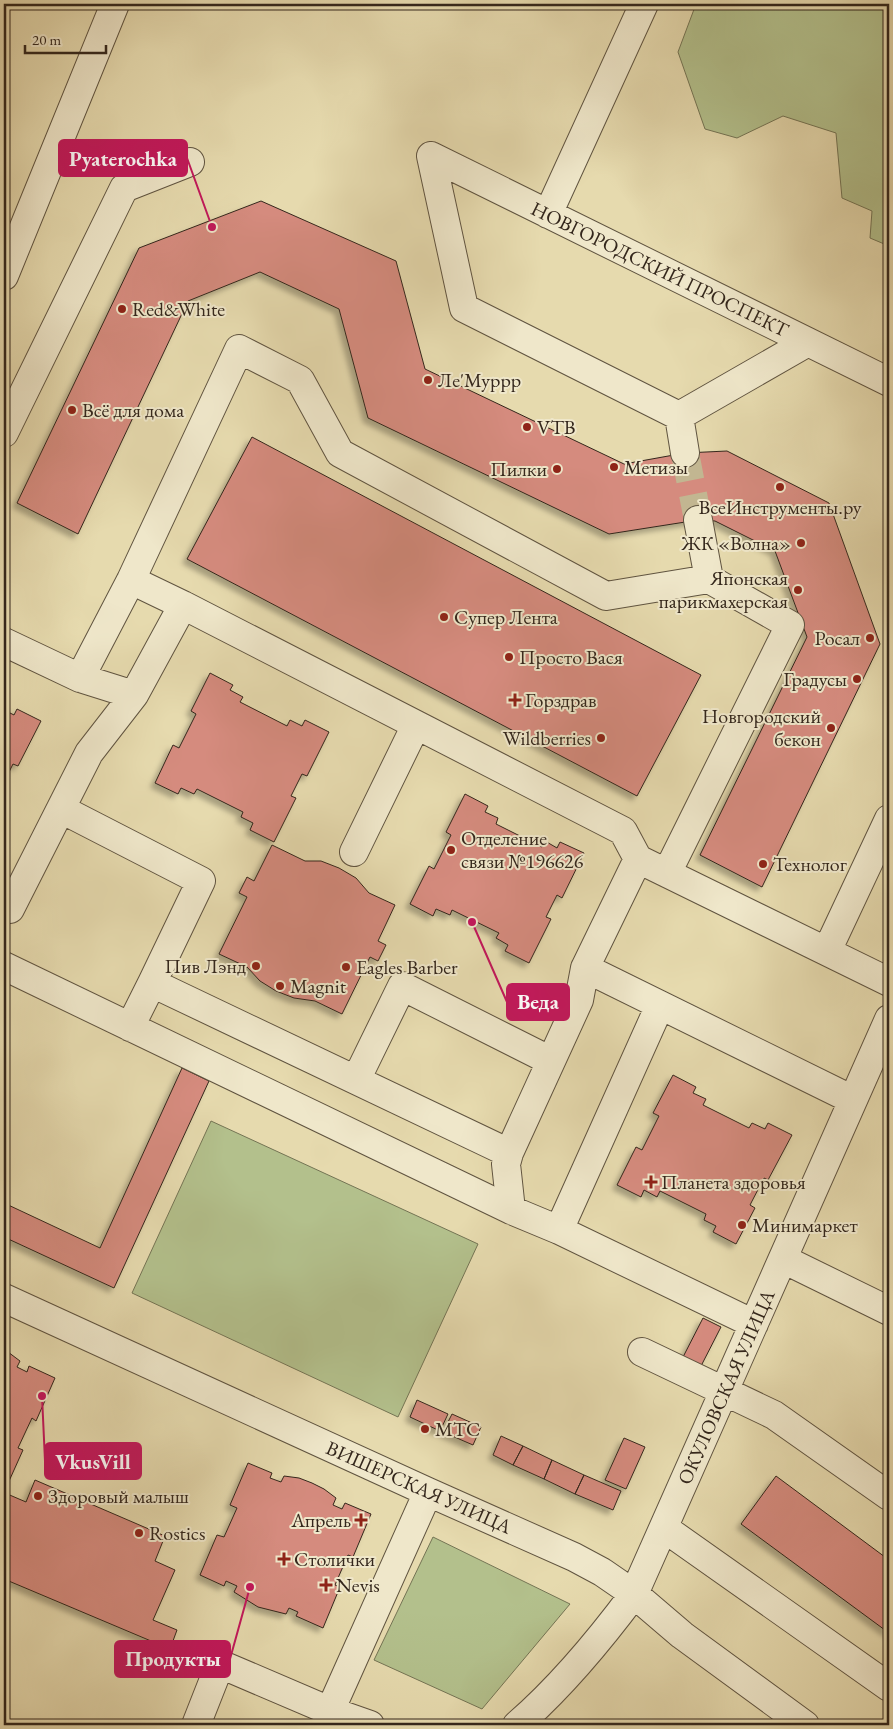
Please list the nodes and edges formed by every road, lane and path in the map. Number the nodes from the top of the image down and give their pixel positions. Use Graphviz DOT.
graph roads {
  1 [pos="115,4"];
  2 [pos="644,4"];
  3 [pos="190,162"];
  4 [pos="548,214"];
  5 [pos="4,276"];
  6 [pos="808,342"];
  7 [pos="889,382"];
  8 [pos="679,416"];
  9 [pos="4,433"];
  10 [pos="686,453"];
  11 [pos="698,520"];
  12 [pos="709,579"];
  13 [pos="131,580"];
  14 [pos="183,605"];
  15 [pos="4,642"];
  16 [pos="80,678"];
  17 [pos="134,695"];
  18 [pos="416,725"];
  19 [pos="61,809"];
  20 [pos="889,819"];
  21 [pos="354,852"];
  22 [pos="638,859"];
  23 [pos="667,873"];
  24 [pos="4,906"];
  25 [pos="827,951"];
  26 [pos="4,966"];
  27 [pos="585,968"];
  28 [pos="152,982"];
  29 [pos="889,982"];
  30 [pos="660,1005"];
  31 [pos="889,1019"];
  32 [pos="130,1027"];
  33 [pos="551,1060"];
  34 [pos="356,1080"];
  35 [pos="853,1100"];
  36 [pos="509,1153"];
  37 [pos="511,1210"];
  38 [pos="558,1230"];
  39 [pos="782,1259"];
  40 [pos="4,1298"];
  41 [pos="889,1311"];
  42 [pos="754,1324"];
  43 [pos="642,1352"];
  44 [pos="724,1391"];
  45 [pos="428,1492"];
  46 [pos="889,1496"];
  47 [pos="664,1528"];
  48 [pos="634,1594"];
  49 [pos="889,1688"];
  50 [pos="330,1710"];
  51 [pos="196,1725"];
  52 [pos="370,1725"];
  53 [pos="517,1725"];
  54 [pos="805,1725"];
  1 -- 5 [label="street"];
  2 -- 4 [label="street"];
  3 -- 9 [label="street"];
  4 -- 6 [label="street, НОВГОРОДСКИЙ ПРОСПЕКТ"];
  4 -- 8 [label="street, НОВГОРОДСКИЙ ПРОСПЕКТ"];
  6 -- 7 [label="street, НОВГОРОДСКИЙ ПРОСПЕКТ"];
  6 -- 8 [label="street"];
  8 -- 10 [label="street"];
  11 -- 12 [label="street"];
  12 -- 13 [label="street"];
  12 -- 23 [label="street"];
  13 -- 14 [label="street"];
  13 -- 16 [label="street"];
  14 -- 17 [label="street"];
  14 -- 18 [label="street"];
  15 -- 16 [label="street"];
  16 -- 17 [label="street"];
  17 -- 19 [label="street"];
  18 -- 21 [label="street"];
  18 -- 22 [label="street"];
  19 -- 24 [label="street"];
  19 -- 28 [label="street"];
  20 -- 25 [label="street"];
  22 -- 23 [label="street"];
  22 -- 27 [label="street"];
  23 -- 25 [label="street"];
  25 -- 29 [label="street"];
  26 -- 32 [label="street"];
  27 -- 30 [label="street"];
  27 -- 33 [label="street"];
  28 -- 32 [label="street"];
  28 -- 34 [label="street"];
  30 -- 35 [label="street"];
  30 -- 38 [label="street"];
  31 -- 35 [label="street, ОКУЛОВСКАЯ УЛИЦА"];
  32 -- 37 [label="street"];
  33 -- 34 [label="street"];
  33 -- 36 [label="street"];
  34 -- 36 [label="street"];
  35 -- 39 [label="street, ОКУЛОВСКАЯ УЛИЦА"];
  36 -- 37 [label="street"];
  37 -- 38 [label="street"];
  38 -- 42 [label="street"];
  39 -- 41 [label="street"];
  39 -- 42 [label="street, ОКУЛОВСКАЯ УЛИЦА"];
  40 -- 45 [label="street, ВИШЕРСКАЯ УЛИЦА"];
  42 -- 44 [label="street, ОКУЛОВСКАЯ УЛИЦА"];
  43 -- 44 [label="street"];
  44 -- 46 [label="street"];
  44 -- 47 [label="street, ОКУЛОВСКАЯ УЛИЦА"];
  45 -- 48 [label="street, ВИШЕРСКАЯ УЛИЦА"];
  45 -- 50 [label="street"];
  47 -- 48 [label="street, ОКУЛОВСКАЯ УЛИЦА"];
  47 -- 49 [label="street"];
  48 -- 53 [label="street, ОКУЛОВСКАЯ УЛИЦА"];
  48 -- 54 [label="street, ВИШЕРСКАЯ УЛИЦА"];
  50 -- 51 [label="street"];
  50 -- 52 [label="street"];
}
